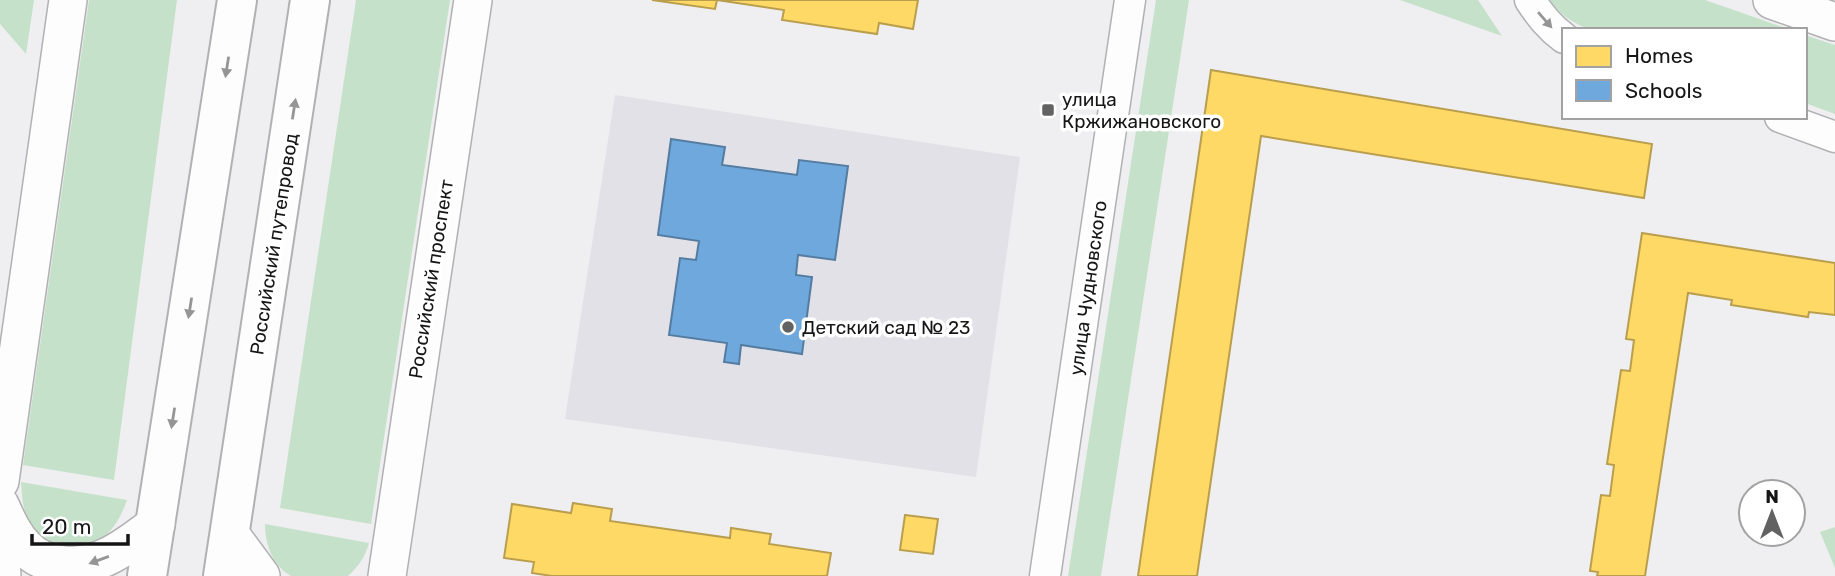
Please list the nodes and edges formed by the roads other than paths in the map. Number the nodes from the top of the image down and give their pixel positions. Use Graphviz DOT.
graph roads {
  1 [pos="68,0"];
  2 [pos="237,0"];
  3 [pos="310,0"];
  4 [pos="473,0"];
  5 [pos="1130,0"];
  6 [pos="1530,0"];
  7 [pos="1772,0"];
  8 [pos="1835,22"];
  9 [pos="1562,36"];
  10 [pos="1786,119"];
  11 [pos="1835,137"];
  12 [pos="0,481"];
  13 [pos="0,505"];
  14 [pos="156,524"];
  15 [pos="230,534"];
  16 [pos="0,541"];
  17 [pos="383,570"];
  18 [pos="2,576"];
  19 [pos="147,576"];
  20 [pos="223,576"];
  21 [pos="261,576"];
  22 [pos="1045,576"];
  1 -- 12 [label="street"];
  2 -- 14 [label="main road, one-way"];
  15 -- 3 [label="main road, Российский путепровод, one-way"];
  4 -- 17 [label="street, Российский проспект"];
  5 -- 22 [label="street, улица Чудновского"];
  6 -- 9 [label="street, one-way"];
  7 -- 8 [label="street"];
  10 -- 11 [label="street"];
  14 -- 13 [label="street, one-way"];
  14 -- 19 [label="main road"];
  15 -- 20 [label="main road"];
  15 -- 21 [label="street"];
  16 -- 18 [label="street"];
}
